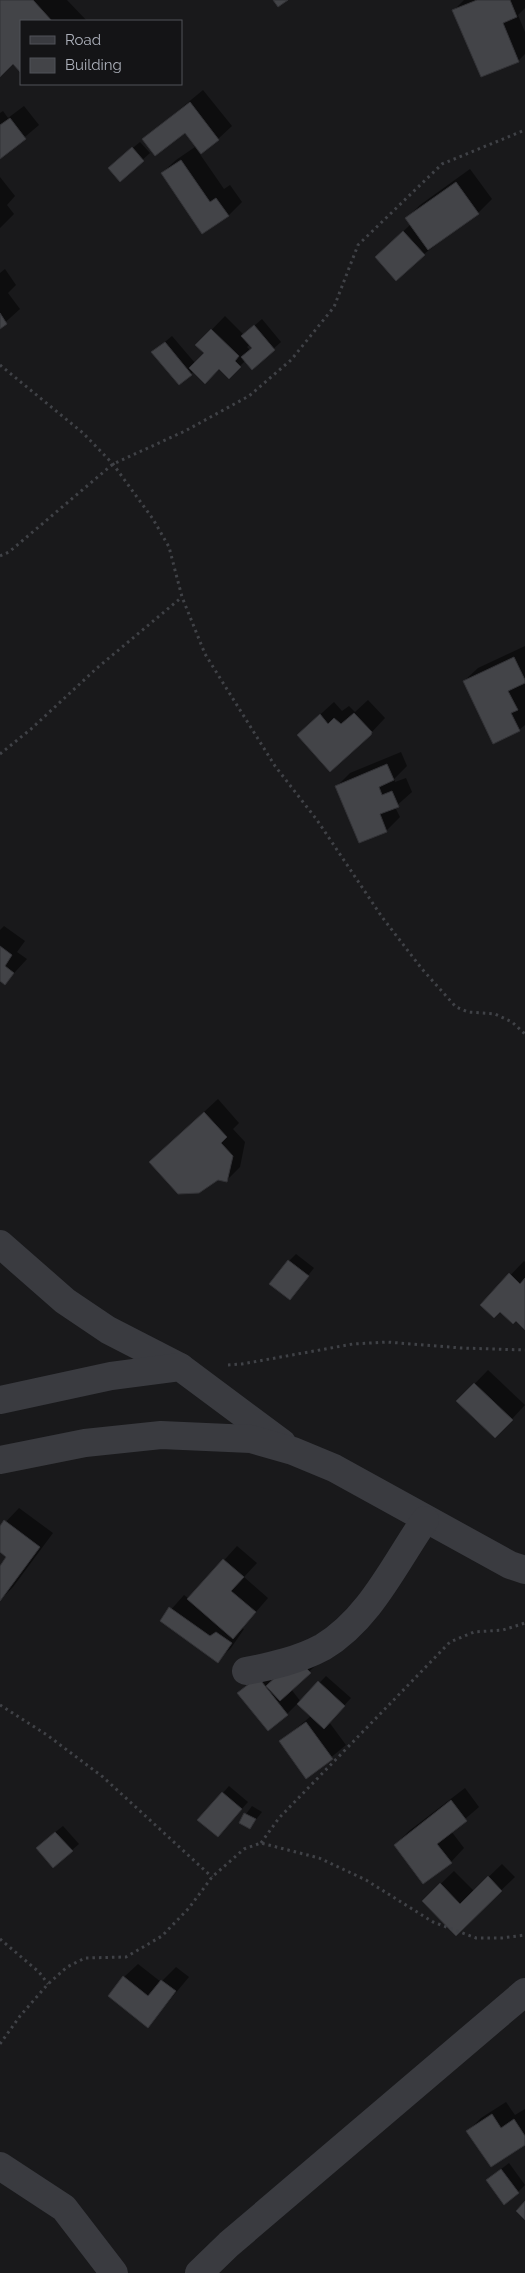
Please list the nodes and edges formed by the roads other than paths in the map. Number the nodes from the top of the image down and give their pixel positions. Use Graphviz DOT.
graph roads {
  1 [pos="0,1244"];
  2 [pos="180,1367"];
  3 [pos="0,1400"];
  4 [pos="293,1451"];
  5 [pos="0,1460"];
  6 [pos="425,1520"];
  7 [pos="525,1570"];
  8 [pos="246,1671"];
  9 [pos="525,1992"];
  10 [pos="0,2166"];
  11 [pos="114,2273"];
  12 [pos="198,2273"];
  1 -- 2 [label="street"];
  2 -- 3 [label="street"];
  2 -- 4 [label="street"];
  4 -- 5 [label="street"];
  4 -- 6 [label="street"];
  6 -- 7 [label="street"];
  6 -- 8 [label="street"];
  9 -- 12 [label="street"];
  10 -- 11 [label="street"];
}
